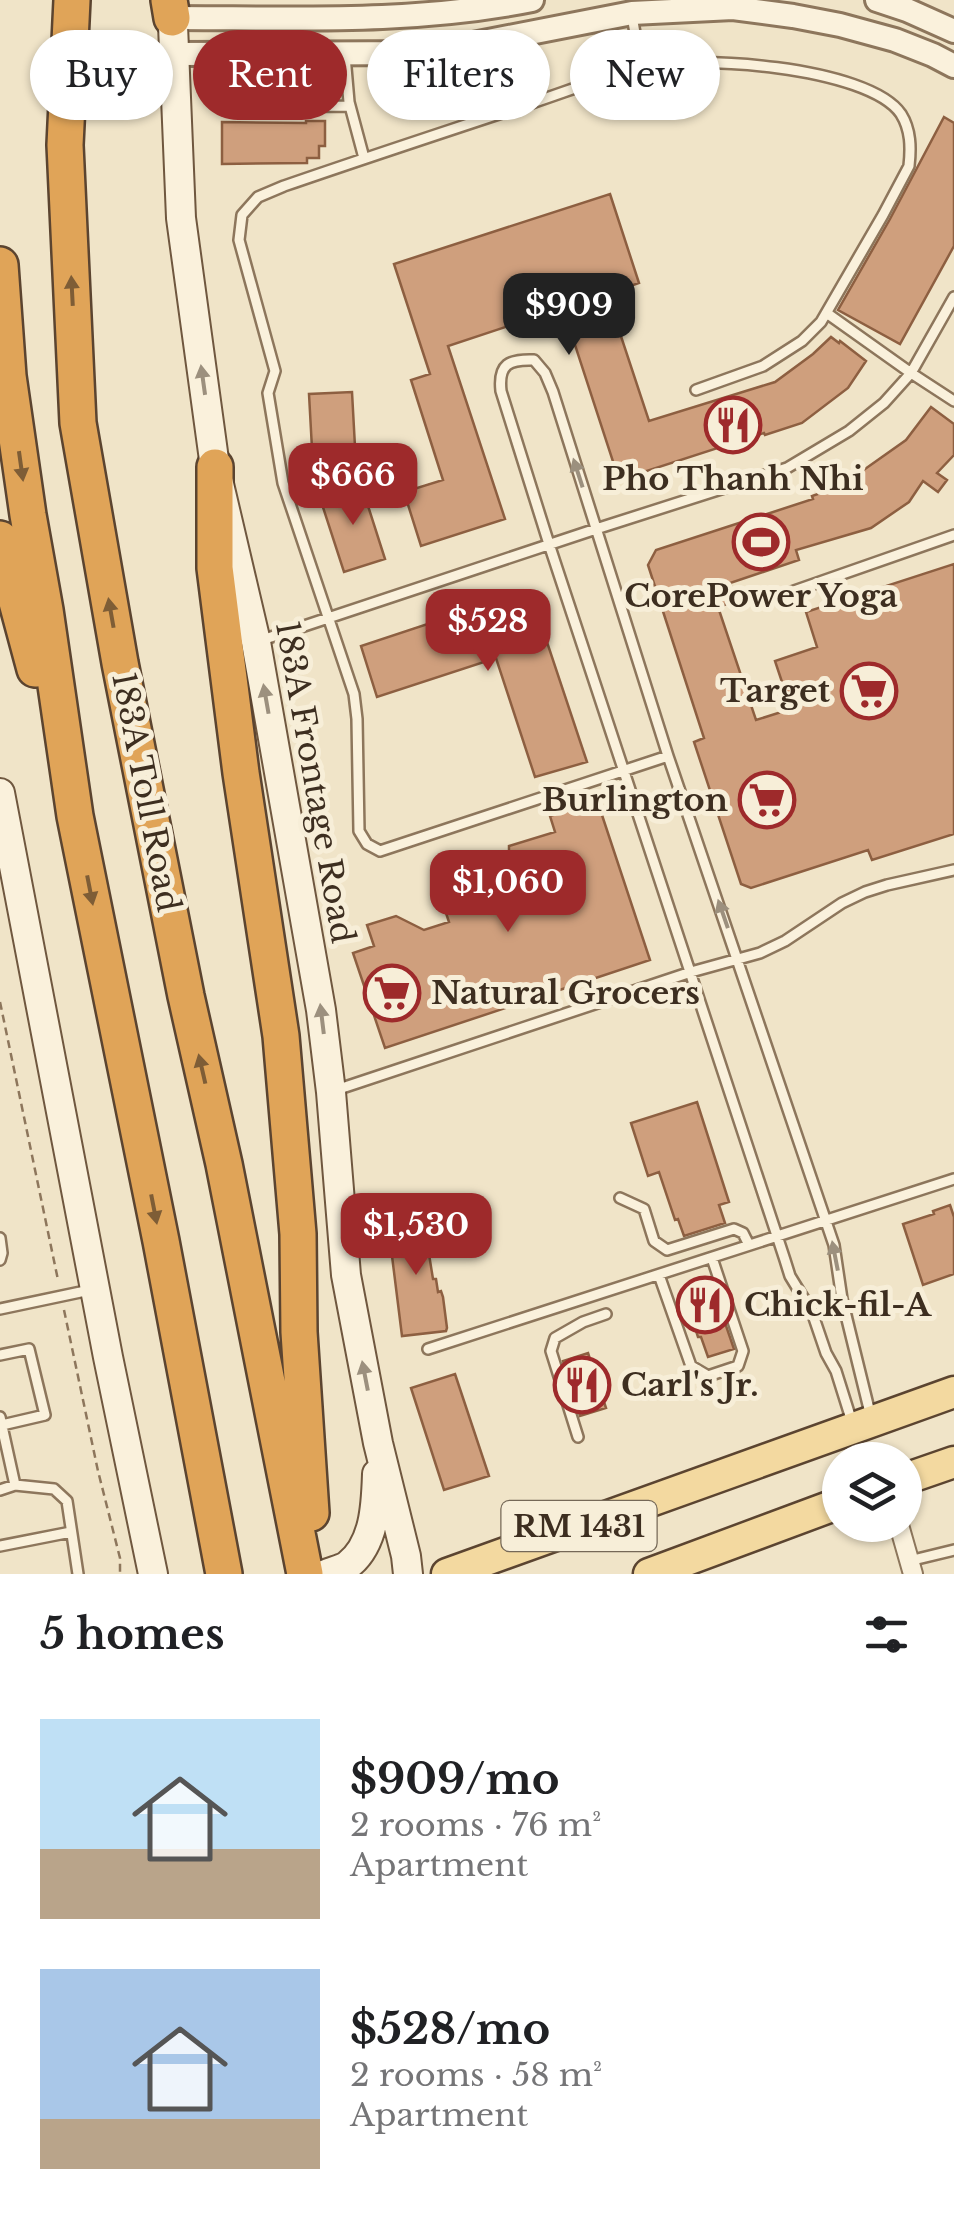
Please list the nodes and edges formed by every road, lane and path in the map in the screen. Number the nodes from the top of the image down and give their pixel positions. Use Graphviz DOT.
graph roads {
  1 [pos="72,0"];
  2 [pos="532,0"];
  3 [pos="876,0"];
  4 [pos="171,6"];
  5 [pos="631,7"];
  6 [pos="954,32"];
  7 [pos="173,54"];
  8 [pos="193,54"];
  9 [pos="347,54"];
  10 [pos="720,64"];
  11 [pos="954,66"];
  12 [pos="347,80"];
  13 [pos="570,90"];
  14 [pos="347,106"];
  15 [pos="350,106"];
  16 [pos="364,158"];
  17 [pos="0,264"];
  18 [pos="954,297"];
  19 [pos="828,314"];
  20 [pos="911,373"];
  21 [pos="696,390"];
  22 [pos="954,400"];
  23 [pos="215,467"];
  24 [pos="596,529"];
  25 [pos="954,535"];
  26 [pos="0,539"];
  27 [pos="548,544"];
  28 [pos="771,599"];
  29 [pos="328,618"];
  30 [pos="256,642"];
  31 [pos="668,756"];
  32 [pos="625,770"];
  33 [pos="0,793"];
  34 [pos="75,816"];
  35 [pos="954,870"];
  36 [pos="9,894"];
  37 [pos="739,959"];
  38 [pos="691,972"];
  39 [pos="0,1002"];
  40 [pos="331,1092"];
  41 [pos="954,1179"];
  42 [pos="620,1198"];
  43 [pos="825,1221"];
  44 [pos="777,1236"];
  45 [pos="0,1245"];
  46 [pos="749,1246"];
  47 [pos="712,1258"];
  48 [pos="0,1260"];
  49 [pos="659,1274"];
  50 [pos="58,1280"];
  51 [pos="95,1289"];
  52 [pos="0,1309"];
  53 [pos="64,1309"];
  54 [pos="606,1314"];
  55 [pos="428,1349"];
  56 [pos="0,1354"];
  57 [pos="954,1392"];
  58 [pos="1,1421"];
  59 [pos="863,1423"];
  60 [pos="578,1437"];
  61 [pos="378,1442"];
  62 [pos="954,1462"];
  63 [pos="295,1467"];
  64 [pos="922,1473"];
  65 [pos="15,1485"];
  66 [pos="0,1490"];
  67 [pos="822,1509"];
  68 [pos="70,1532"];
  69 [pos="904,1542"];
  70 [pos="0,1546"];
  71 [pos="954,1550"];
  72 [pos="911,1568"];
  73 [pos="154,1570"];
  74 [pos="78,1574"];
  75 [pos="120,1574"];
  76 [pos="224,1574"];
  77 [pos="305,1574"];
  78 [pos="315,1574"];
  79 [pos="326,1574"];
  80 [pos="408,1574"];
  81 [pos="447,1574"];
  82 [pos="649,1574"];
  63 -- 1 [label="highway, 183A Toll Road, one-way"];
  2 -- 4 [label="street"];
  3 -- 6 [label="street"];
  5 -- 9 [label="street"];
  5 -- 11 [label="street"];
  7 -- 8 [label="street"];
  23 -- 7 [label="main road, 183A Frontage Road, one-way"];
  10 -- 19 [label="lane"];
  12 -- 15 [label="lane"];
  13 -- 16 [label="lane"];
  14 -- 15 [label="lane"];
  15 -- 16 [label="lane"];
  16 -- 29 [label="lane"];
  17 -- 34 [label="highway, 183A Toll Road, one-way"];
  18 -- 20 [label="lane"];
  19 -- 20 [label="lane"];
  19 -- 21 [label="lane"];
  20 -- 22 [label="lane"];
  20 -- 24 [label="lane"];
  23 -- 30 [label="main road, 183A Frontage Road"];
  23 -- 63 [label="highway"];
  24 -- 27 [label="lane"];
  24 -- 27 [label="lane, one-way"];
  24 -- 31 [label="lane"];
  25 -- 28 [label="lane"];
  26 -- 34 [label="highway"];
  27 -- 29 [label="lane"];
  27 -- 32 [label="lane"];
  29 -- 30 [label="lane"];
  29 -- 32 [label="lane"];
  40 -- 30 [label="main road, 183A Frontage Road, one-way"];
  31 -- 32 [label="lane"];
  37 -- 31 [label="lane, one-way"];
  32 -- 38 [label="lane"];
  33 -- 36 [label="main road"];
  34 -- 76 [label="highway, 183A Toll Road, one-way"];
  35 -- 37 [label="lane"];
  36 -- 51 [label="main road"];
  37 -- 38 [label="lane"];
  37 -- 43 [label="lane"];
  38 -- 40 [label="lane"];
  38 -- 44 [label="lane"];
  39 -- 50 [label="path"];
  61 -- 40 [label="main road, 183A Frontage Road, one-way"];
  41 -- 43 [label="lane"];
  42 -- 46 [label="lane"];
  43 -- 44 [label="lane"];
  59 -- 43 [label="lane, one-way"];
  44 -- 46 [label="lane"];
  44 -- 59 [label="lane"];
  45 -- 48 [label="lane"];
  46 -- 47 [label="lane"];
  47 -- 49 [label="lane"];
  47 -- 49 [label="lane"];
  49 -- 55 [label="lane"];
  51 -- 52 [label="lane"];
  51 -- 73 [label="main road"];
  53 -- 75 [label="path"];
  54 -- 60 [label="lane"];
  56 -- 58 [label="lane"];
  57 -- 59 [label="main road, RM 1431"];
  58 -- 65 [label="lane"];
  59 -- 81 [label="main road, RM 1431"];
  61 -- 79 [label="main road"];
  61 -- 80 [label="main road, 183A Frontage Road"];
  62 -- 64 [label="main road"];
  63 -- 77 [label="highway, 183A Toll Road"];
  63 -- 78 [label="highway"];
  65 -- 66 [label="lane"];
  65 -- 68 [label="lane"];
  67 -- 82 [label="main road, RM 1431"];
  68 -- 70 [label="lane"];
  68 -- 74 [label="lane"];
  69 -- 72 [label="street"];
  71 -- 72 [label="lane"];
}
